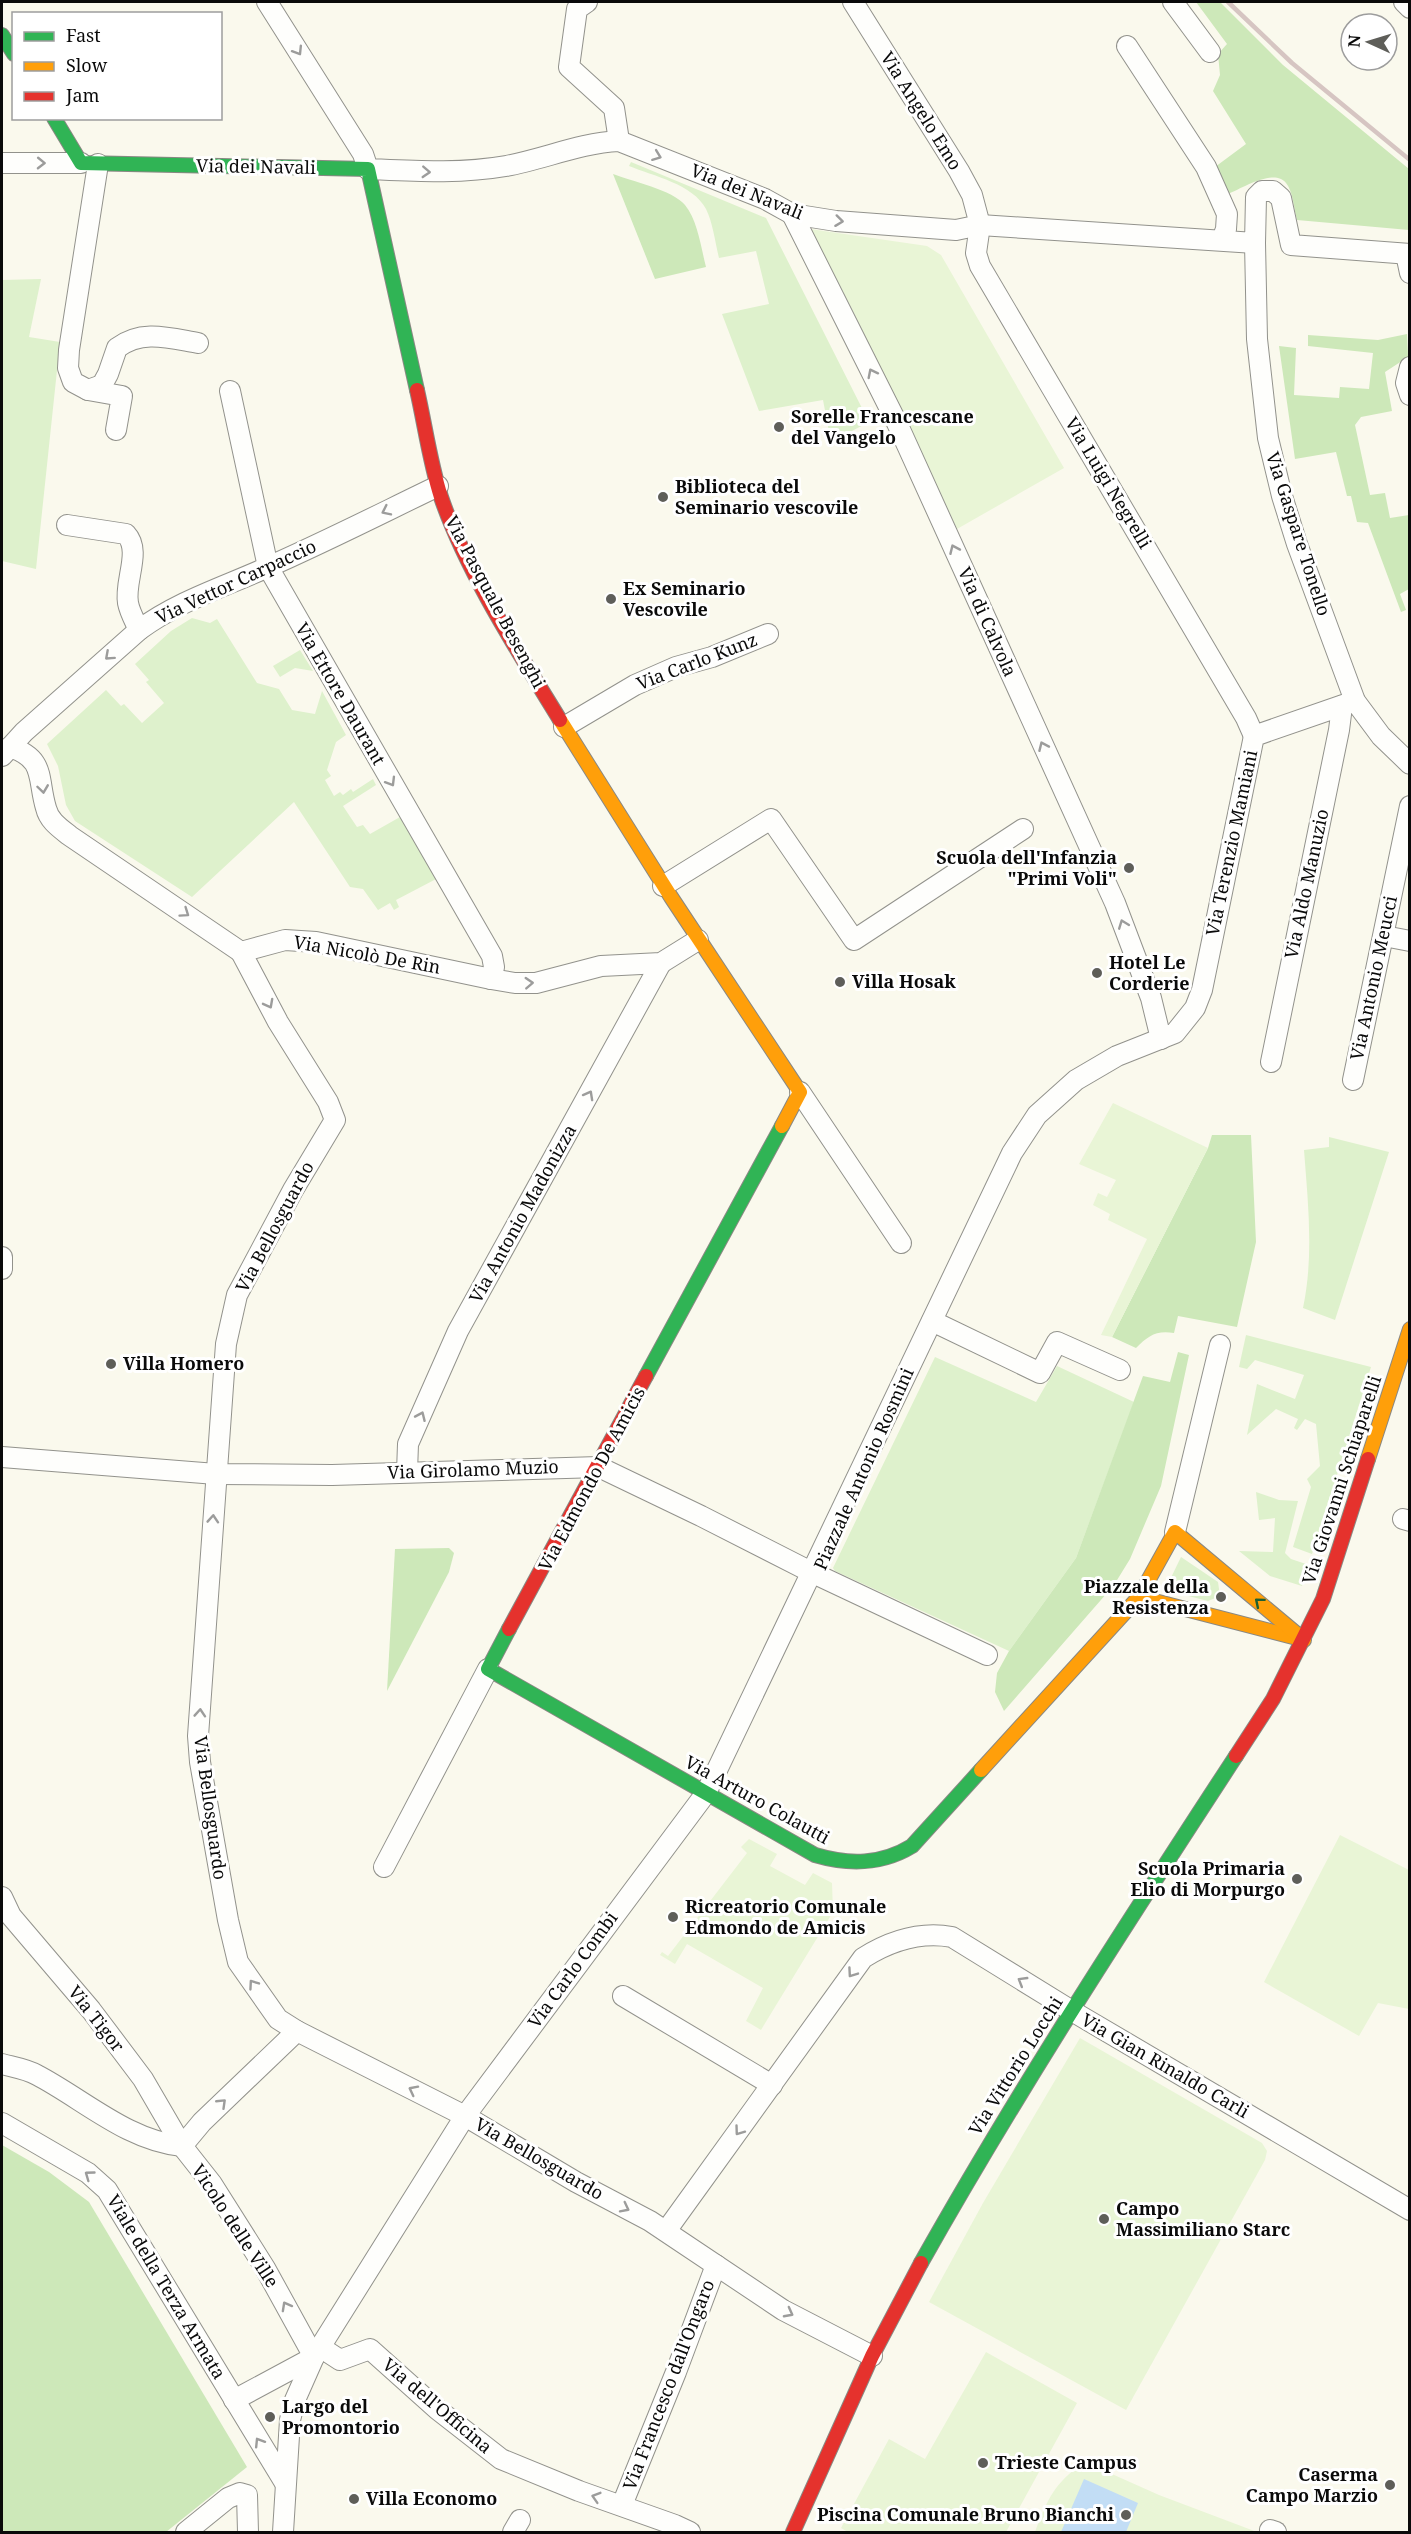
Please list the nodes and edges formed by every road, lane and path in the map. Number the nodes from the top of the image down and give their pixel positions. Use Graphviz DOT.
graph roads {
  1 [pos="267,2"];
  2 [pos="587,2"];
  3 [pos="853,2"];
  4 [pos="1173,2"];
  5 [pos="1404,2"];
  6 [pos="1410,8"];
  7 [pos="2,35"];
  8 [pos="1127,46"];
  9 [pos="12,51"];
  10 [pos="1210,52"];
  11 [pos="56,120"];
  12 [pos="619,141"];
  13 [pos="2,163"];
  14 [pos="90,164"];
  15 [pos="368,169"];
  16 [pos="792,213"];
  17 [pos="980,225"];
  18 [pos="1222,240"];
  19 [pos="1255,243"];
  20 [pos="1408,261"];
  21 [pos="198,343"];
  22 [pos="1410,368"];
  23 [pos="88,390"];
  24 [pos="230,391"];
  25 [pos="1410,395"];
  26 [pos="116,430"];
  27 [pos="438,486"];
  28 [pos="67,525"];
  29 [pos="268,567"];
  30 [pos="139,630"];
  31 [pos="768,634"];
  32 [pos="1348,703"];
  33 [pos="564,727"];
  34 [pos="1254,736"];
  35 [pos="6,752"];
  36 [pos="1410,764"];
  37 [pos="1410,806"];
  38 [pos="1023,829"];
  39 [pos="663,886"];
  40 [pos="1384,936"];
  41 [pos="698,940"];
  42 [pos="1410,941"];
  43 [pos="241,952"];
  44 [pos="661,963"];
  45 [pos="491,979"];
  46 [pos="1161,1039"];
  47 [pos="1271,1062"];
  48 [pos="1353,1080"];
  49 [pos="800,1092"];
  50 [pos="901,1243"];
  51 [pos="2,1257"];
  52 [pos="2,1269"];
  53 [pos="946,1292"];
  54 [pos="932,1321"];
  55 [pos="1410,1329"];
  56 [pos="1220,1345"];
  57 [pos="1120,1370"];
  58 [pos="2,1457"];
  59 [pos="599,1467"];
  60 [pos="407,1472"];
  61 [pos="216,1474"];
  62 [pos="1175,1532"];
  63 [pos="813,1574"];
  64 [pos="1236,1583"];
  65 [pos="1139,1597"];
  66 [pos="1224,1609"];
  67 [pos="1305,1640"];
  68 [pos="987,1655"];
  69 [pos="488,1669"];
  70 [pos="706,1793"];
  71 [pos="384,1867"];
  72 [pos="2,1897"];
  73 [pos="623,1996"];
  74 [pos="1072,2011"];
  75 [pos="297,2031"];
  76 [pos="2,2064"];
  77 [pos="772,2085"];
  78 [pos="465,2116"];
  79 [pos="2,2123"];
  80 [pos="182,2146"];
  81 [pos="1410,2210"];
  82 [pos="666,2231"];
  83 [pos="716,2265"];
  84 [pos="317,2352"];
  85 [pos="872,2356"];
  86 [pos="234,2400"];
  87 [pos="285,2483"];
  88 [pos="622,2505"];
  89 [pos="186,2532"];
  90 [pos="248,2532"];
  91 [pos="283,2532"];
  92 [pos="690,2532"];
  93 [pos="793,2532"];
  1 -- 15 [label="street, Via Pasquale Besenghi, one-way"];
  2 -- 12 [label="street"];
  3 -- 17 [label="street, Via Angelo Emo"];
  4 -- 10 [label="street"];
  5 -- 6 [label="street"];
  7 -- 9 [label="street"];
  8 -- 18 [label="street"];
  11 -- 14 [label="street"];
  15 -- 12 [label="street, Via dei Navali, one-way"];
  12 -- 16 [label="street, Via dei Navali, one-way"];
  13 -- 14 [label="street, Via dei Navali, one-way"];
  14 -- 15 [label="street, Via dei Navali"];
  14 -- 23 [label="street"];
  15 -- 27 [label="street, Via Pasquale Besenghi"];
  16 -- 17 [label="street, Via dei Navali, one-way"];
  46 -- 16 [label="street, Via di Calvola, one-way"];
  17 -- 18 [label="street, Via dei Navali"];
  17 -- 34 [label="street, Via Luigi Negrelli"];
  18 -- 19 [label="street, Via dei Navali"];
  19 -- 20 [label="street"];
  19 -- 32 [label="street, Via Gaspare Tonello"];
  21 -- 23 [label="street"];
  22 -- 25 [label="street"];
  23 -- 26 [label="street"];
  24 -- 29 [label="street, Via Ettore Daurant"];
  27 -- 29 [label="street, Via Vettor Carpaccio, one-way"];
  27 -- 33 [label="street, Via Pasquale Besenghi"];
  28 -- 30 [label="street"];
  29 -- 30 [label="street, Via Vettor Carpaccio"];
  29 -- 45 [label="street, Via Ettore Daurant, one-way"];
  30 -- 35 [label="street, Via Vettor Carpaccio, one-way"];
  31 -- 33 [label="street, Via Carlo Kunz"];
  32 -- 34 [label="street, Via Terenzio Mamiani"];
  32 -- 36 [label="street, Via Gaspare Tonello"];
  32 -- 47 [label="street, Via Aldo Manuzio"];
  33 -- 39 [label="street, Via Pasquale Besenghi"];
  34 -- 46 [label="street, Via Terenzio Mamiani"];
  35 -- 43 [label="street, one-way"];
  37 -- 40 [label="street, Via Antonio Meucci"];
  38 -- 39 [label="street"];
  39 -- 41 [label="street, Via Pasquale Besenghi"];
  40 -- 42 [label="street"];
  40 -- 48 [label="street, Via Antonio Meucci"];
  41 -- 44 [label="street, Via Nicolò De Rin"];
  41 -- 49 [label="street, Via Pasquale Besenghi"];
  43 -- 45 [label="street, Via Nicolò De Rin"];
  43 -- 61 [label="street, Via Bellosguardo, one-way"];
  45 -- 44 [label="street, Via Nicolò De Rin, one-way"];
  60 -- 44 [label="street, Via Antonio Madonizza, one-way"];
  46 -- 53 [label="street, Via Terenzio Mamiani"];
  49 -- 50 [label="street"];
  49 -- 59 [label="street, Via Edmondo De Amicis"];
  51 -- 52 [label="street"];
  53 -- 54 [label="street, Piazzale Antonio Rosmini"];
  54 -- 57 [label="street"];
  54 -- 63 [label="street, Piazzale Antonio Rosmini"];
  55 -- 67 [label="street, Via Giovanni Schiaparelli"];
  56 -- 62 [label="street"];
  58 -- 61 [label="street, Via Girolamo Muzio"];
  59 -- 60 [label="street, Via Girolamo Muzio"];
  59 -- 63 [label="street, Via Girolamo Muzio"];
  59 -- 69 [label="street, Via Edmondo De Amicis"];
  60 -- 61 [label="street, Via Girolamo Muzio"];
  75 -- 61 [label="street, Via Bellosguardo, one-way"];
  62 -- 64 [label="street"];
  62 -- 65 [label="street"];
  63 -- 68 [label="street, Piazzale Antonio Rosmini"];
  63 -- 70 [label="street, Via Carlo Combi"];
  64 -- 66 [label="street"];
  67 -- 64 [label="street, one-way"];
  65 -- 66 [label="street"];
  65 -- 70 [label="street, Via Arturo Colautti"];
  66 -- 67 [label="street"];
  67 -- 74 [label="street, Via Vittorio Locchi"];
  69 -- 70 [label="street, Via Arturo Colautti"];
  69 -- 71 [label="street, Via Edmondo De Amicis"];
  70 -- 78 [label="street, Via Carlo Combi"];
  72 -- 80 [label="street, Via Tigor"];
  73 -- 77 [label="street"];
  74 -- 77 [label="street, Via Gian Rinaldo Carli, one-way"];
  74 -- 81 [label="street, Via Gian Rinaldo Carli"];
  74 -- 85 [label="street, Via Vittorio Locchi"];
  78 -- 75 [label="street, Via Bellosguardo, one-way"];
  80 -- 75 [label="street, one-way"];
  76 -- 80 [label="street, Vicolo delle Ville"];
  77 -- 82 [label="street, Via Gian Rinaldo Carli, one-way"];
  78 -- 82 [label="street, Via Bellosguardo, one-way"];
  78 -- 84 [label="street, Via Carlo Combi"];
  86 -- 79 [label="street, Viale della Terza Armata, one-way"];
  84 -- 80 [label="street, Vicolo delle Ville, one-way"];
  82 -- 83 [label="street, Via Bellosguardo"];
  83 -- 85 [label="street, Via Bellosguardo, one-way"];
  83 -- 88 [label="street, Via Francesco dall'Ongaro"];
  84 -- 86 [label="street"];
  84 -- 87 [label="street"];
  88 -- 84 [label="street, Via dell'Officina, one-way"];
  85 -- 93 [label="street, Via Vittorio Locchi"];
  87 -- 86 [label="street, one-way"];
  87 -- 91 [label="street"];
  88 -- 92 [label="street, Via dell'Officina"];
  89 -- 90 [label="street"];
}
